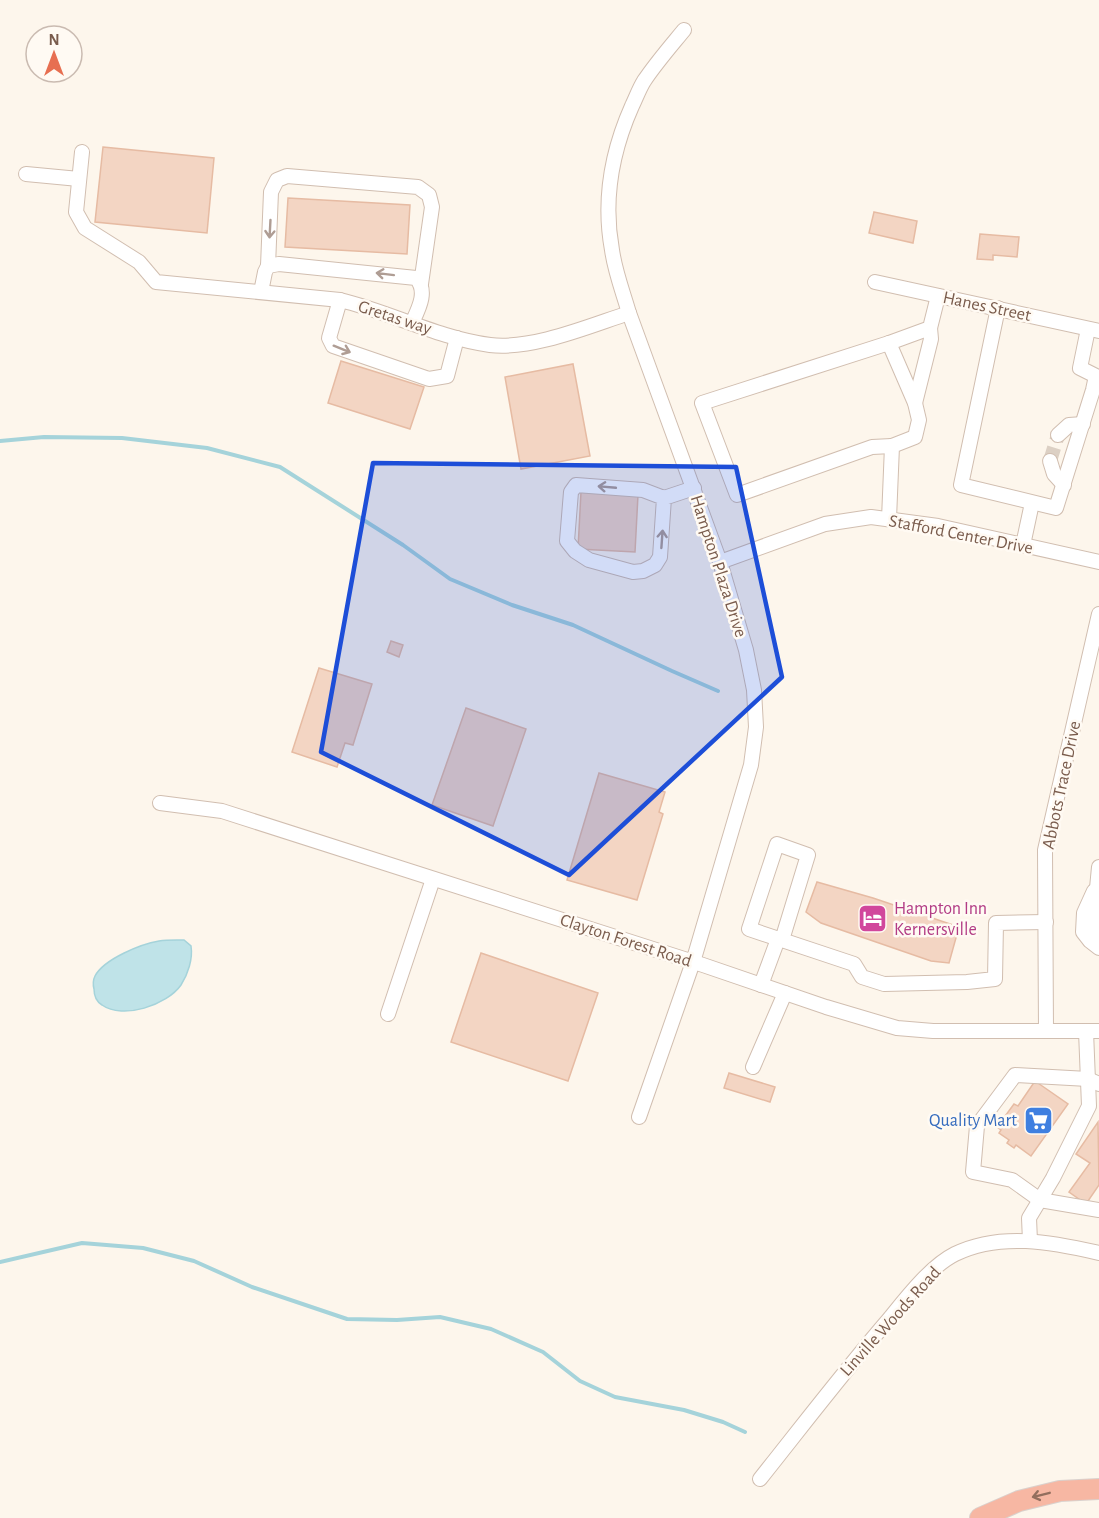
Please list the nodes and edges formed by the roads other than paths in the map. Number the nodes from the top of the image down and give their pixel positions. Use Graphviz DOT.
graph roads {
  1 [pos="684,30"];
  2 [pos="82,152"];
  3 [pos="26,174"];
  4 [pos="79,179"];
  5 [pos="268,266"];
  6 [pos="875,282"];
  7 [pos="421,284"];
  8 [pos="261,292"];
  9 [pos="938,296"];
  10 [pos="340,300"];
  11 [pos="998,308"];
  12 [pos="629,313"];
  13 [pos="412,323"];
  14 [pos="930,328"];
  15 [pos="1094,330"];
  16 [pos="457,338"];
  17 [pos="889,343"];
  18 [pos="915,403"];
  19 [pos="1083,424"];
  20 [pos="1058,435"];
  21 [pos="892,446"];
  22 [pos="1050,461"];
  23 [pos="1064,484"];
  24 [pos="693,488"];
  25 [pos="664,498"];
  26 [pos="1032,503"];
  27 [pos="889,519"];
  28 [pos="1023,545"];
  29 [pos="720,562"];
  30 [pos="1099,562"];
  31 [pos="1099,614"];
  32 [pos="160,804"];
  33 [pos="1099,867"];
  34 [pos="433,879"];
  35 [pos="1098,884"];
  36 [pos="1046,922"];
  37 [pos="780,939"];
  38 [pos="1099,947"];
  39 [pos="693,962"];
  40 [pos="761,985"];
  41 [pos="785,993"];
  42 [pos="388,1014"];
  43 [pos="1046,1030"];
  44 [pos="1093,1031"];
  45 [pos="753,1067"];
  46 [pos="1093,1081"];
  47 [pos="639,1117"];
  48 [pos="1040,1200"];
  49 [pos="1099,1210"];
  50 [pos="1030,1241"];
  51 [pos="1099,1253"];
  52 [pos="760,1479"];
  53 [pos="1099,1489"];
  54 [pos="980,1518"];
  1 -- 12 [label="street, Hampton Plaza Drive"];
  2 -- 4 [label="street"];
  3 -- 4 [label="street"];
  4 -- 8 [label="street, Gretas way"];
  7 -- 5 [label="street, one-way"];
  7 -- 5 [label="street, one-way"];
  5 -- 8 [label="street"];
  6 -- 9 [label="street, Hanes Street"];
  7 -- 13 [label="street"];
  8 -- 10 [label="street, Gretas way"];
  9 -- 11 [label="street, Hanes Street"];
  9 -- 14 [label="street"];
  10 -- 13 [label="street, Gretas way"];
  10 -- 16 [label="street, one-way"];
  11 -- 15 [label="street, Hanes Street"];
  11 -- 26 [label="street"];
  12 -- 16 [label="street, Gretas way"];
  12 -- 24 [label="street, Hampton Plaza Drive"];
  13 -- 16 [label="street, Gretas way"];
  14 -- 17 [label="street"];
  14 -- 18 [label="street"];
  15 -- 19 [label="street"];
  17 -- 18 [label="street"];
  17 -- 21 [label="street"];
  18 -- 21 [label="street"];
  19 -- 20 [label="street"];
  19 -- 23 [label="street"];
  21 -- 27 [label="street"];
  22 -- 23 [label="street"];
  23 -- 26 [label="street"];
  24 -- 25 [label="street"];
  24 -- 29 [label="street, Hampton Plaza Drive"];
  25 -- 25 [label="street, one-way"];
  26 -- 28 [label="street"];
  27 -- 28 [label="street, Stafford Center Drive"];
  27 -- 29 [label="street, Stafford Center Drive"];
  28 -- 30 [label="street, Stafford Center Drive"];
  29 -- 39 [label="street, Hampton Plaza Drive"];
  31 -- 36 [label="street, Abbots Trace Drive"];
  32 -- 34 [label="street, Clayton Forest Road"];
  33 -- 35 [label="street"];
  34 -- 39 [label="street, Clayton Forest Road"];
  34 -- 42 [label="street"];
  35 -- 38 [label="street"];
  36 -- 37 [label="street"];
  36 -- 43 [label="street, Abbots Trace Drive"];
  37 -- 37 [label="street"];
  37 -- 40 [label="street"];
  39 -- 40 [label="street, Clayton Forest Road"];
  39 -- 47 [label="street, Hampton Plaza Drive"];
  40 -- 41 [label="street, Clayton Forest Road"];
  41 -- 43 [label="street, Clayton Forest Road"];
  41 -- 45 [label="street"];
  43 -- 44 [label="street, Clayton Forest Road"];
  44 -- 46 [label="street"];
  46 -- 48 [label="street"];
  46 -- 48 [label="street"];
  48 -- 49 [label="street"];
  48 -- 50 [label="street"];
  50 -- 51 [label="street, Linville Woods Road"];
  50 -- 52 [label="street, Linville Woods Road"];
  53 -- 54 [label="highway, one-way"];
}
